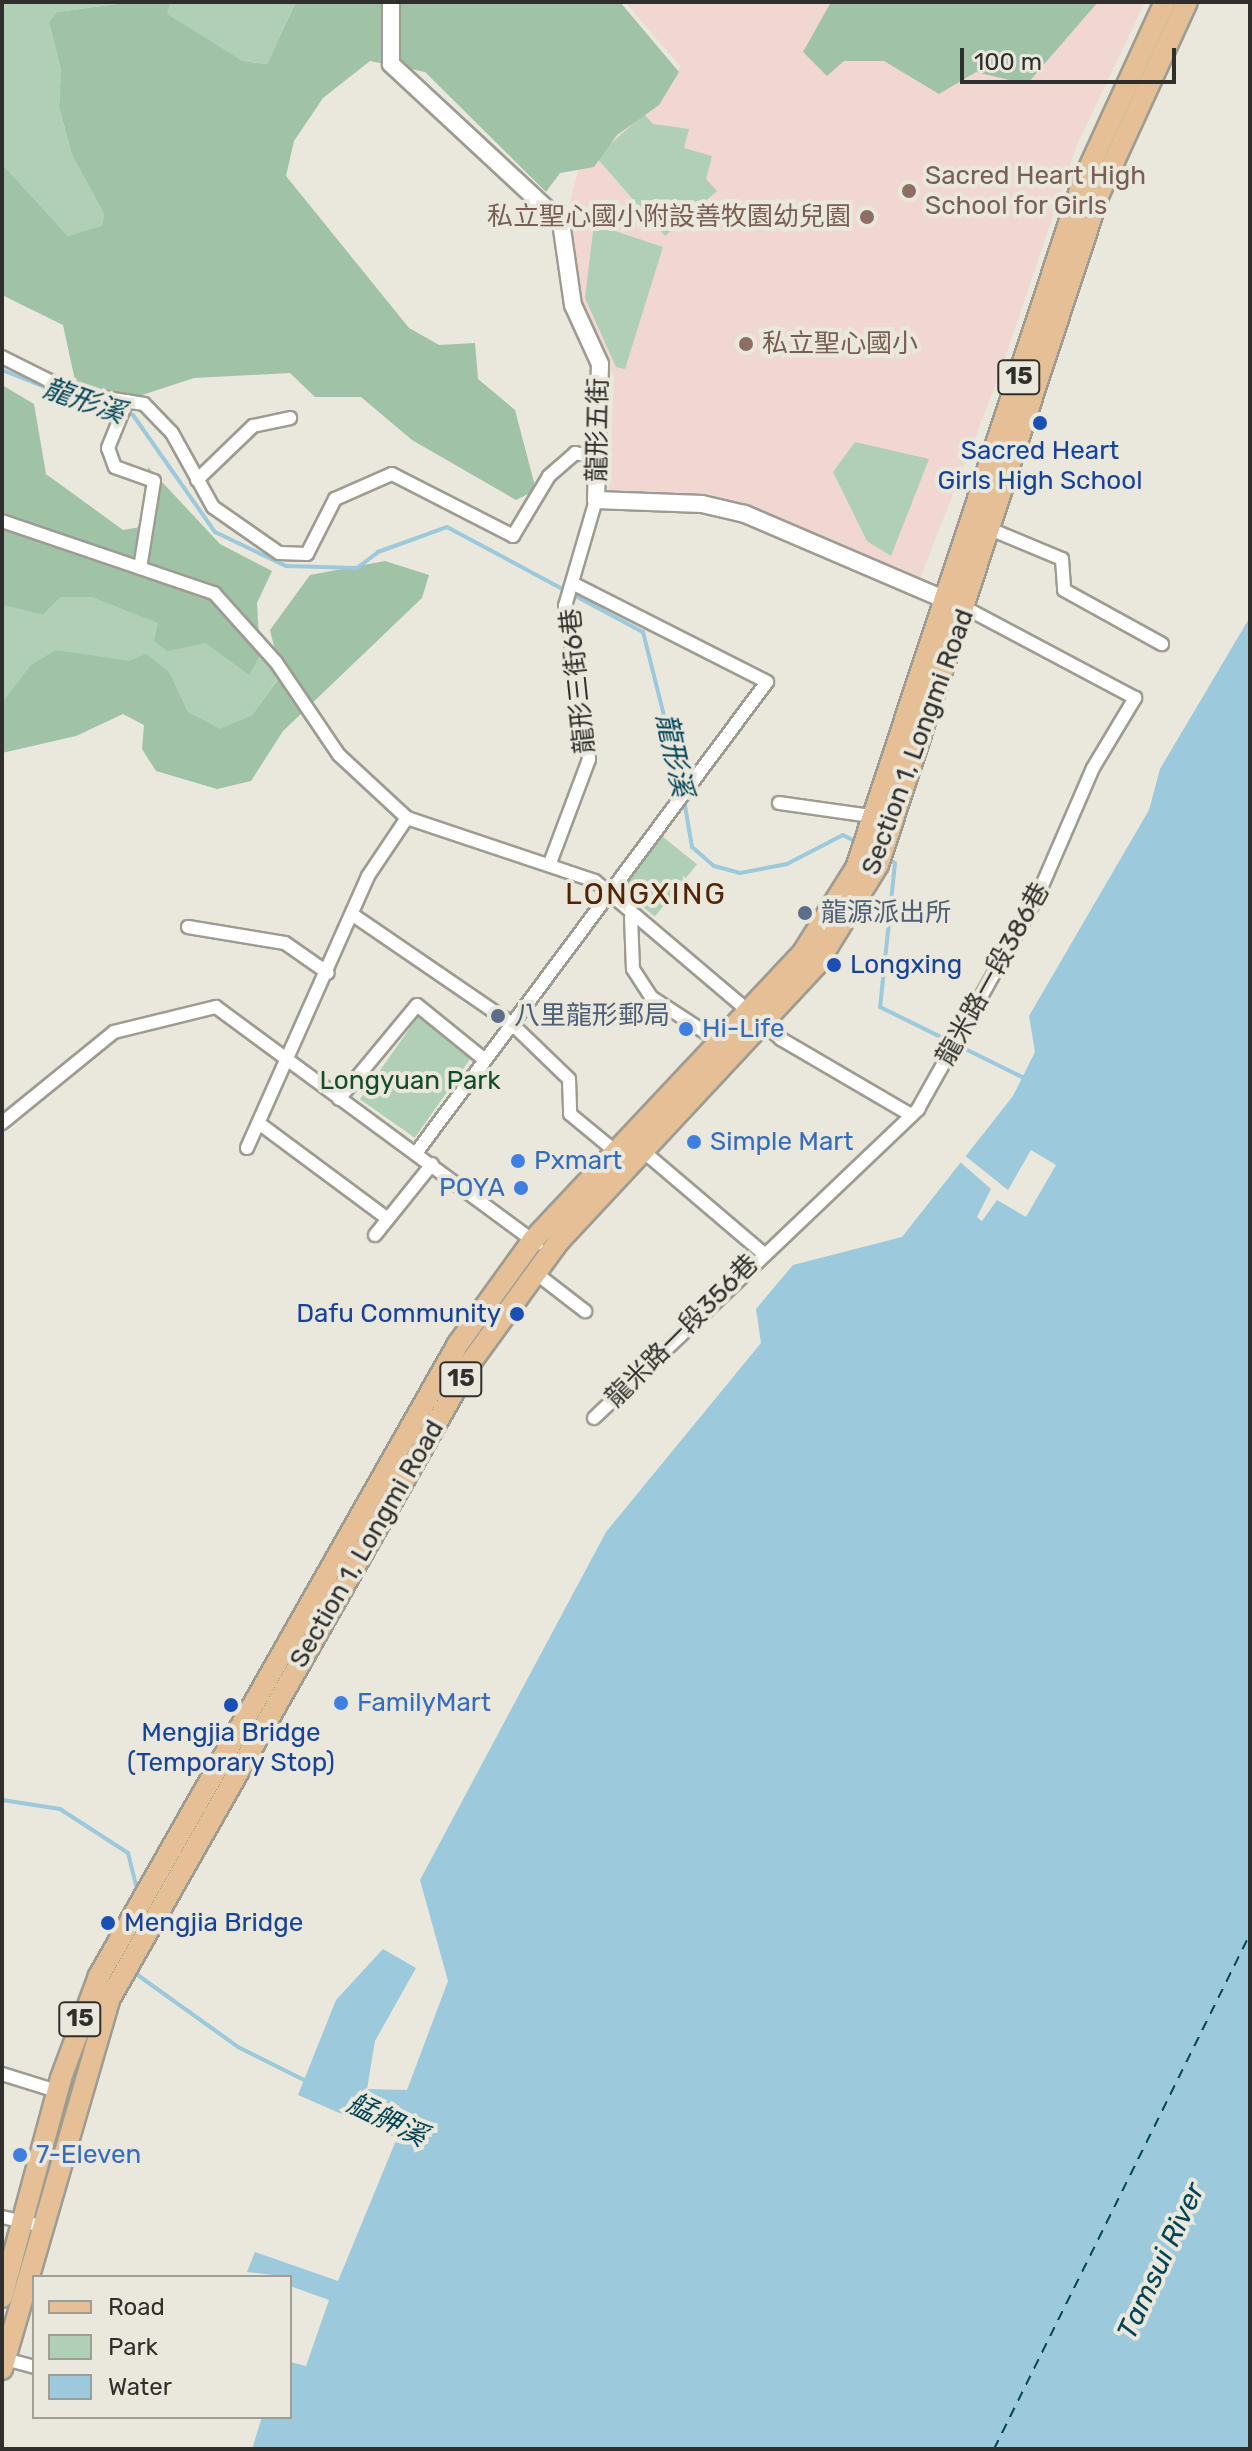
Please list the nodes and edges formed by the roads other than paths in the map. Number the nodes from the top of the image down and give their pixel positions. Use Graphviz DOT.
graph roads {
  1 [pos="391,2"];
  2 [pos="1165,2"];
  3 [pos="1187,2"];
  4 [pos="1102,159"];
  5 [pos="2,357"];
  6 [pos="127,401"];
  7 [pos="290,418"];
  8 [pos="598,458"];
  9 [pos="197,480"];
  10 [pos="596,500"];
  11 [pos="2,521"];
  12 [pos="990,529"];
  13 [pos="140,568"];
  14 [pos="574,588"];
  15 [pos="957,605"];
  16 [pos="1162,644"];
  17 [pos="779,803"];
  18 [pos="407,818"];
  19 [pos="879,828"];
  20 [pos="550,863"];
  21 [pos="605,897"];
  22 [pos="356,917"];
  23 [pos="631,917"];
  24 [pos="188,927"];
  25 [pos="328,973"];
  26 [pos="756,1017"];
  27 [pos="512,1024"];
  28 [pos="720,1042"];
  29 [pos="285,1059"];
  30 [pos="485,1060"];
  31 [pos="339,1099"];
  32 [pos="911,1115"];
  33 [pos="2,1123"];
  34 [pos="260,1124"];
  35 [pos="247,1148"];
  36 [pos="643,1151"];
  37 [pos="616,1152"];
  38 [pos="416,1153"];
  39 [pos="432,1164"];
  40 [pos="388,1219"];
  41 [pos="375,1235"];
  42 [pos="541,1246"];
  43 [pos="764,1254"];
  44 [pos="533,1271"];
  45 [pos="585,1311"];
  46 [pos="594,1418"];
  47 [pos="121,1954"];
  48 [pos="2,2074"];
  49 [pos="57,2091"];
  50 [pos="22,2221"];
  51 [pos="2,2297"];
  52 [pos="3,2364"];
  53 [pos="32,2367"];
  1 -- 8 [label="street, 龍形五街"];
  2 -- 4 [label="main road, Section 1, Longmi Road / 15"];
  3 -- 4 [label="main road, Section 1, Longmi Road / 15"];
  4 -- 12 [label="main road, Section 1, Longmi Road / 15"];
  4 -- 15 [label="main road, Section 1, Longmi Road / 15"];
  5 -- 6 [label="street"];
  6 -- 9 [label="street"];
  6 -- 13 [label="street"];
  7 -- 9 [label="street"];
  8 -- 9 [label="street"];
  8 -- 10 [label="street, 龍形五街"];
  10 -- 14 [label="street, 龍形三街6巷"];
  10 -- 15 [label="street, 龍形五街"];
  11 -- 13 [label="street"];
  12 -- 15 [label="main road, Section 1, Longmi Road / 15"];
  12 -- 16 [label="street"];
  13 -- 18 [label="street"];
  14 -- 20 [label="street, 龍形三街6巷"];
  14 -- 21 [label="street"];
  15 -- 19 [label="main road, Section 1, Longmi Road / 15"];
  15 -- 32 [label="street, 龍米路一段386巷"];
  17 -- 19 [label="street"];
  18 -- 20 [label="street"];
  18 -- 22 [label="street"];
  19 -- 26 [label="main road, Section 1, Longmi Road / 15"];
  20 -- 21 [label="street"];
  21 -- 23 [label="street"];
  21 -- 27 [label="street"];
  22 -- 25 [label="street"];
  22 -- 27 [label="street"];
  23 -- 26 [label="street"];
  23 -- 28 [label="street"];
  24 -- 25 [label="street"];
  25 -- 29 [label="street"];
  26 -- 28 [label="main road, Section 1, Longmi Road / 15"];
  26 -- 32 [label="street"];
  26 -- 36 [label="main road, Section 1, Longmi Road / 15"];
  27 -- 30 [label="street"];
  27 -- 37 [label="street"];
  28 -- 37 [label="main road, Section 1, Longmi Road / 15"];
  29 -- 31 [label="street"];
  29 -- 33 [label="street"];
  29 -- 34 [label="street"];
  30 -- 31 [label="street"];
  30 -- 38 [label="street"];
  31 -- 38 [label="street"];
  32 -- 43 [label="street, 龍米路一段386巷"];
  34 -- 35 [label="street"];
  34 -- 40 [label="street"];
  36 -- 42 [label="main road, Section 1, Longmi Road / 15"];
  36 -- 43 [label="street, 龍米路一段356巷"];
  37 -- 42 [label="main road, Section 1, Longmi Road / 15"];
  38 -- 39 [label="street"];
  39 -- 40 [label="street"];
  39 -- 42 [label="street"];
  40 -- 41 [label="street"];
  42 -- 44 [label="main road, Section 1, Longmi Road / 15"];
  42 -- 47 [label="main road, Section 1, Longmi Road / 15"];
  43 -- 46 [label="street, 龍米路一段356巷"];
  44 -- 45 [label="street"];
  44 -- 47 [label="main road, Section 1, Longmi Road / 15"];
  47 -- 49 [label="main road, Section 1, Longmi Road / 15"];
  47 -- 50 [label="main road, Section 1, Longmi Road / 15"];
  48 -- 49 [label="street"];
  49 -- 50 [label="main road, Section 1, Longmi Road / 15"];
  50 -- 51 [label="main road, Section 1, Longmi Road / 15"];
  50 -- 52 [label="main road, Section 1, Longmi Road / 15"];
  52 -- 53 [label="street"];
}
